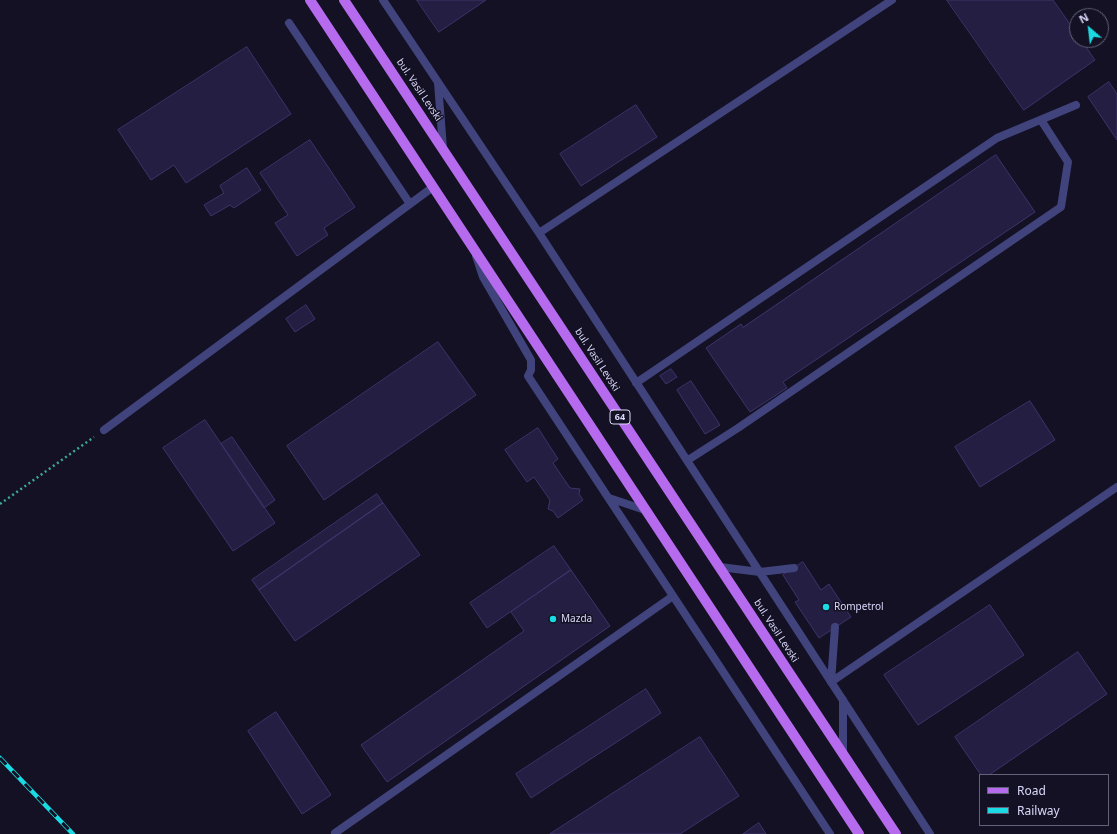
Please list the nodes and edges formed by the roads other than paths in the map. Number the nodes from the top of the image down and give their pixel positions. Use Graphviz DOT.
graph roads {
  1 [pos="310,0"];
  2 [pos="344,0"];
  3 [pos="383,0"];
  4 [pos="892,0"];
  5 [pos="289,23"];
  6 [pos="438,83"];
  7 [pos="1076,105"];
  8 [pos="1041,120"];
  9 [pos="443,148"];
  10 [pos="433,187"];
  11 [pos="410,204"];
  12 [pos="539,233"];
  13 [pos="471,244"];
  14 [pos="636,383"];
  15 [pos="104,430"];
  16 [pos="688,460"];
  17 [pos="1117,487"];
  18 [pos="609,498"];
  19 [pos="646,510"];
  20 [pos="720,567"];
  21 [pos="794,568"];
  22 [pos="760,572"];
  23 [pos="674,596"];
  24 [pos="835,627"];
  25 [pos="831,682"];
  26 [pos="843,700"];
  27 [pos="842,753"];
  28 [pos="335,833"];
  29 [pos="830,834"];
  30 [pos="859,834"];
  31 [pos="896,834"];
  32 [pos="930,834"];
  1 -- 10 [label="main road"];
  2 -- 9 [label="main road, bul. Vasil Levski / 64"];
  3 -- 6 [label="lane"];
  4 -- 12 [label="lane"];
  5 -- 11 [label="lane"];
  6 -- 9 [label="lane"];
  6 -- 12 [label="lane"];
  7 -- 8 [label="lane"];
  8 -- 14 [label="lane"];
  8 -- 16 [label="lane"];
  9 -- 20 [label="main road, bul. Vasil Levski / 64"];
  10 -- 11 [label="lane"];
  10 -- 13 [label="main road"];
  11 -- 15 [label="lane"];
  12 -- 14 [label="lane"];
  13 -- 18 [label="lane"];
  13 -- 19 [label="main road"];
  14 -- 16 [label="lane"];
  16 -- 22 [label="lane"];
  17 -- 25 [label="lane"];
  18 -- 19 [label="lane"];
  18 -- 23 [label="lane"];
  19 -- 30 [label="main road"];
  20 -- 22 [label="lane"];
  20 -- 27 [label="main road, bul. Vasil Levski / 64"];
  21 -- 22 [label="lane"];
  22 -- 25 [label="lane"];
  23 -- 28 [label="lane"];
  23 -- 29 [label="lane"];
  24 -- 25 [label="lane"];
  25 -- 26 [label="lane"];
  26 -- 27 [label="lane"];
  26 -- 32 [label="lane"];
  27 -- 31 [label="main road, bul. Vasil Levski / 64"];
}
